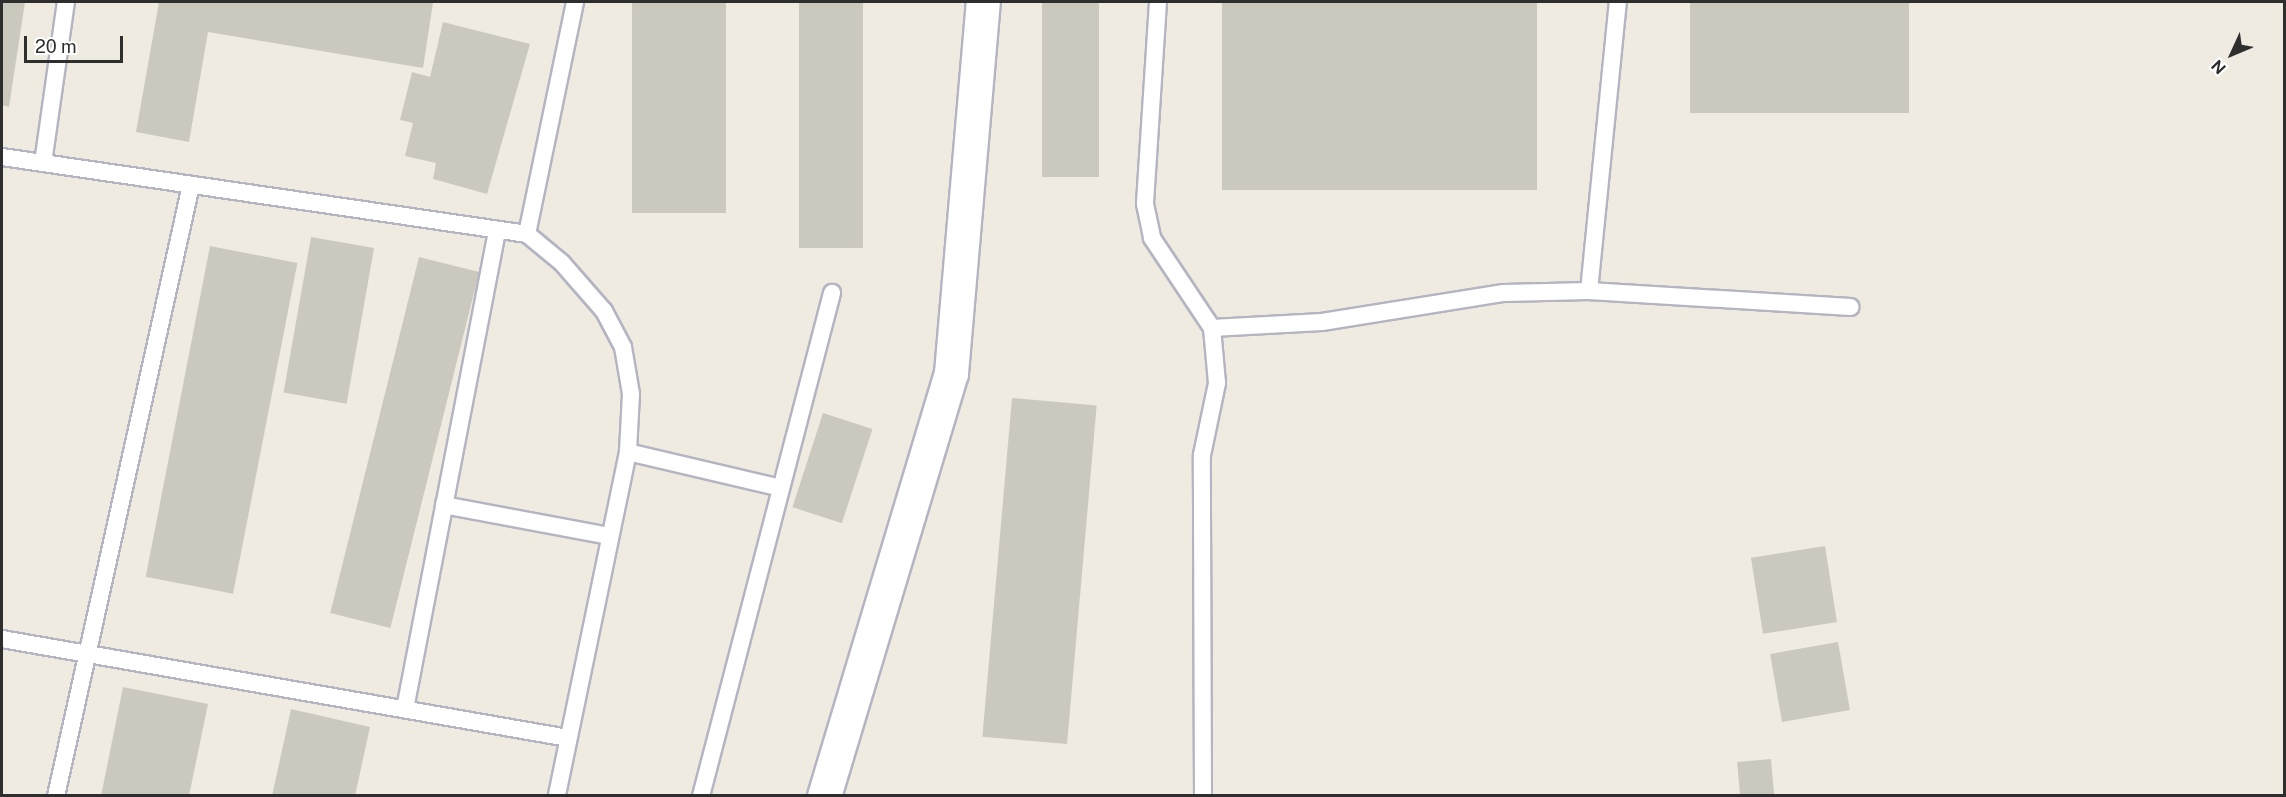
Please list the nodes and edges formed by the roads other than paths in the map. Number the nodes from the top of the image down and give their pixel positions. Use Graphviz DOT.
graph roads {
  1 [pos="66,2"];
  2 [pos="575,2"];
  3 [pos="983,2"];
  4 [pos="1158,2"];
  5 [pos="1618,2"];
  6 [pos="2,157"];
  7 [pos="43,163"];
  8 [pos="191,185"];
  9 [pos="497,230"];
  10 [pos="527,234"];
  11 [pos="1589,291"];
  12 [pos="831,293"];
  13 [pos="1851,307"];
  14 [pos="1212,328"];
  15 [pos="628,452"];
  16 [pos="781,488"];
  17 [pos="444,505"];
  18 [pos="610,536"];
  19 [pos="2,639"];
  20 [pos="87,651"];
  21 [pos="405,709"];
  22 [pos="568,738"];
  23 [pos="56,795"];
  24 [pos="557,795"];
  25 [pos="701,795"];
  26 [pos="824,795"];
  27 [pos="1203,795"];
  1 -- 7 [label="lane"];
  2 -- 10 [label="lane"];
  3 -- 26 [label="street"];
  4 -- 14 [label="lane"];
  5 -- 11 [label="lane"];
  6 -- 7 [label="lane"];
  7 -- 8 [label="lane"];
  8 -- 9 [label="lane"];
  8 -- 20 [label="lane"];
  9 -- 10 [label="lane"];
  9 -- 17 [label="lane"];
  10 -- 15 [label="lane"];
  11 -- 13 [label="lane"];
  11 -- 14 [label="lane"];
  12 -- 16 [label="lane"];
  14 -- 27 [label="lane"];
  15 -- 16 [label="lane"];
  15 -- 18 [label="lane"];
  16 -- 25 [label="lane"];
  17 -- 18 [label="lane"];
  17 -- 21 [label="lane"];
  18 -- 22 [label="lane"];
  19 -- 20 [label="lane"];
  20 -- 21 [label="lane"];
  20 -- 23 [label="lane"];
  21 -- 22 [label="lane"];
  22 -- 24 [label="lane"];
}
